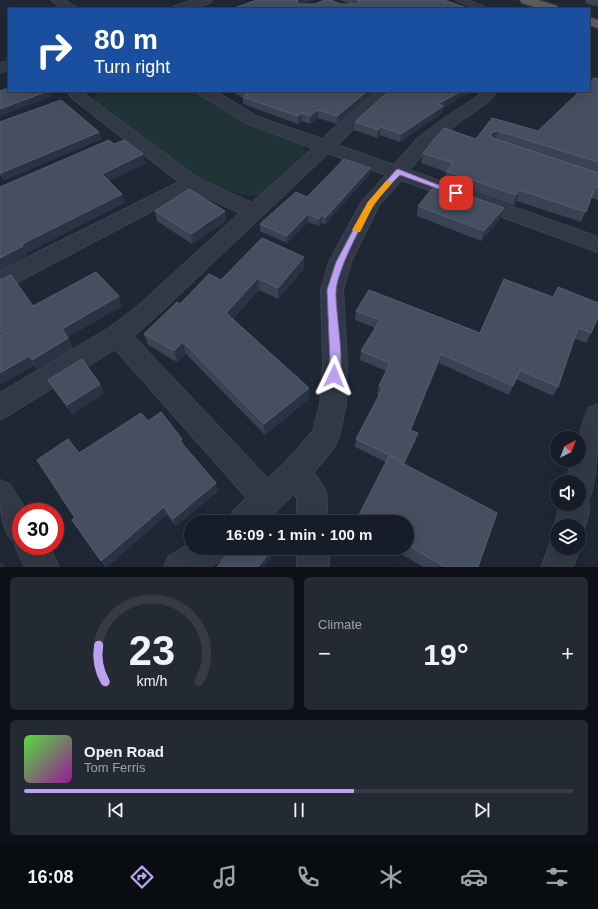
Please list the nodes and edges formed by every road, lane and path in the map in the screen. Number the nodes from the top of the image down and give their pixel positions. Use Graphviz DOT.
graph roads {
  1 [pos="58,0"];
  2 [pos="206,0"];
  3 [pos="460,0"];
  4 [pos="526,0"];
  5 [pos="70,8"];
  6 [pos="181,8"];
  7 [pos="481,8"];
  8 [pos="550,8"];
  9 [pos="208,92"];
  10 [pos="389,92"];
  11 [pos="488,92"];
  12 [pos="75,95"];
  13 [pos="324,146"];
  14 [pos="398,172"];
  15 [pos="192,183"];
  16 [pos="254,212"];
  17 [pos="598,245"];
  18 [pos="0,281"];
  19 [pos="117,335"];
  20 [pos="0,407"];
  21 [pos="598,416"];
  22 [pos="294,474"];
  23 [pos="583,475"];
  24 [pos="0,495"];
  25 [pos="267,499"];
  26 [pos="12,515"];
  27 [pos="251,515"];
  28 [pos="312,515"];
  29 [pos="36,555"];
  30 [pos="200,555"];
  31 [pos="313,555"];
  32 [pos="561,555"];
  33 [pos="43,567"];
  34 [pos="180,567"];
  35 [pos="313,567"];
  36 [pos="557,567"];
  1 -- 5 [label="street"];
  2 -- 6 [label="street"];
  3 -- 7 [label="lane"];
  4 -- 8 [label="highway"];
  9 -- 13 [label="street"];
  10 -- 13 [label="street"];
  11 -- 14 [label="street"];
  12 -- 15 [label="street"];
  13 -- 14 [label="street"];
  13 -- 16 [label="street"];
  14 -- 17 [label="street"];
  14 -- 22 [label="street"];
  15 -- 16 [label="street"];
  15 -- 18 [label="street"];
  16 -- 19 [label="street"];
  19 -- 20 [label="street"];
  19 -- 25 [label="street"];
  21 -- 23 [label="street"];
  22 -- 25 [label="street"];
  22 -- 28 [label="street"];
  24 -- 26 [label="street"];
  25 -- 27 [label="street"];
  29 -- 33 [label="street"];
  30 -- 34 [label="street"];
  31 -- 35 [label="street"];
  32 -- 36 [label="street"];
}
